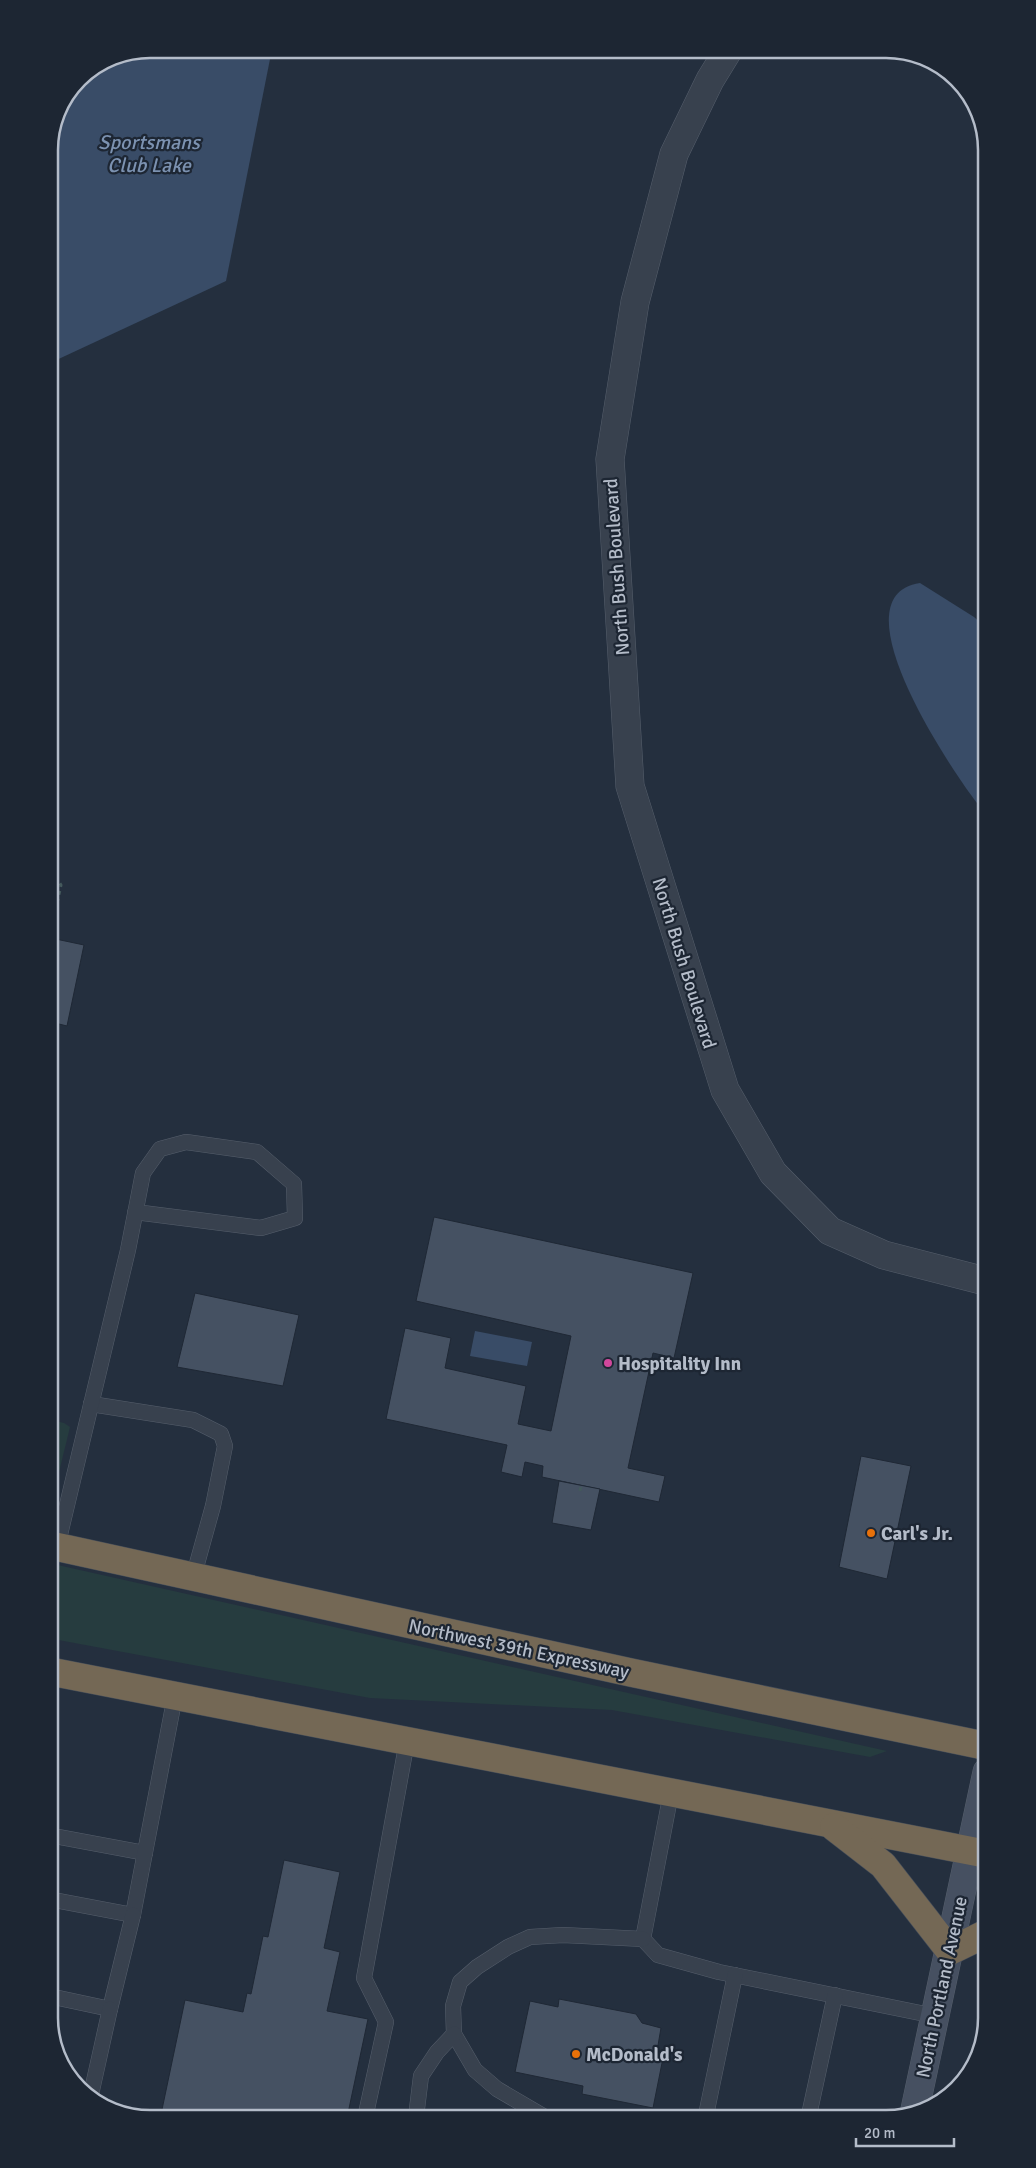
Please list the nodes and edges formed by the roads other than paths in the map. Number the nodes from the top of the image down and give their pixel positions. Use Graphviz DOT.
graph roads {
  1 [pos="723,58"];
  2 [pos="135,1212"];
  3 [pos="978,1279"];
  4 [pos="91,1404"];
  5 [pos="58,1534"];
  6 [pos="58,1547"];
  7 [pos="193,1578"];
  8 [pos="58,1673"];
  9 [pos="175,1696"];
  10 [pos="407,1741"];
  11 [pos="978,1744"];
  12 [pos="671,1793"];
  13 [pos="828,1823"];
  14 [pos="58,1837"];
  15 [pos="978,1852"];
  16 [pos="146,1853"];
  17 [pos="58,1901"];
  18 [pos="133,1915"];
  19 [pos="978,1937"];
  20 [pos="643,1939"];
  21 [pos="950,1951"];
  22 [pos="735,1975"];
  23 [pos="835,1995"];
  24 [pos="58,1998"];
  25 [pos="110,2009"];
  26 [pos="936,2016"];
  27 [pos="454,2034"];
  28 [pos="92,2090"];
  29 [pos="918,2105"];
  30 [pos="367,2110"];
  31 [pos="415,2110"];
  32 [pos="533,2110"];
  33 [pos="707,2110"];
  34 [pos="810,2110"];
  1 -- 3 [label="street, North Bush Boulevard"];
  2 -- 2 [label="lane"];
  2 -- 4 [label="lane"];
  4 -- 5 [label="lane"];
  4 -- 7 [label="lane"];
  6 -- 7 [label="highway, Northwest 39th Expressway"];
  7 -- 11 [label="highway, Northwest 39th Expressway"];
  8 -- 9 [label="highway"];
  9 -- 10 [label="highway"];
  9 -- 16 [label="lane"];
  10 -- 12 [label="highway"];
  10 -- 30 [label="lane"];
  12 -- 13 [label="highway"];
  12 -- 20 [label="lane"];
  13 -- 15 [label="highway"];
  13 -- 21 [label="highway"];
  14 -- 16 [label="lane"];
  15 -- 21 [label="main road, North Portland Avenue"];
  16 -- 18 [label="lane"];
  17 -- 18 [label="lane"];
  18 -- 25 [label="lane"];
  19 -- 21 [label="highway"];
  20 -- 22 [label="lane"];
  20 -- 27 [label="lane"];
  21 -- 26 [label="main road, North Portland Avenue"];
  22 -- 23 [label="lane"];
  22 -- 33 [label="lane"];
  23 -- 26 [label="lane"];
  23 -- 34 [label="lane"];
  24 -- 25 [label="lane"];
  25 -- 28 [label="lane"];
  26 -- 29 [label="main road, North Portland Avenue"];
  27 -- 31 [label="lane"];
  27 -- 32 [label="lane"];
}
